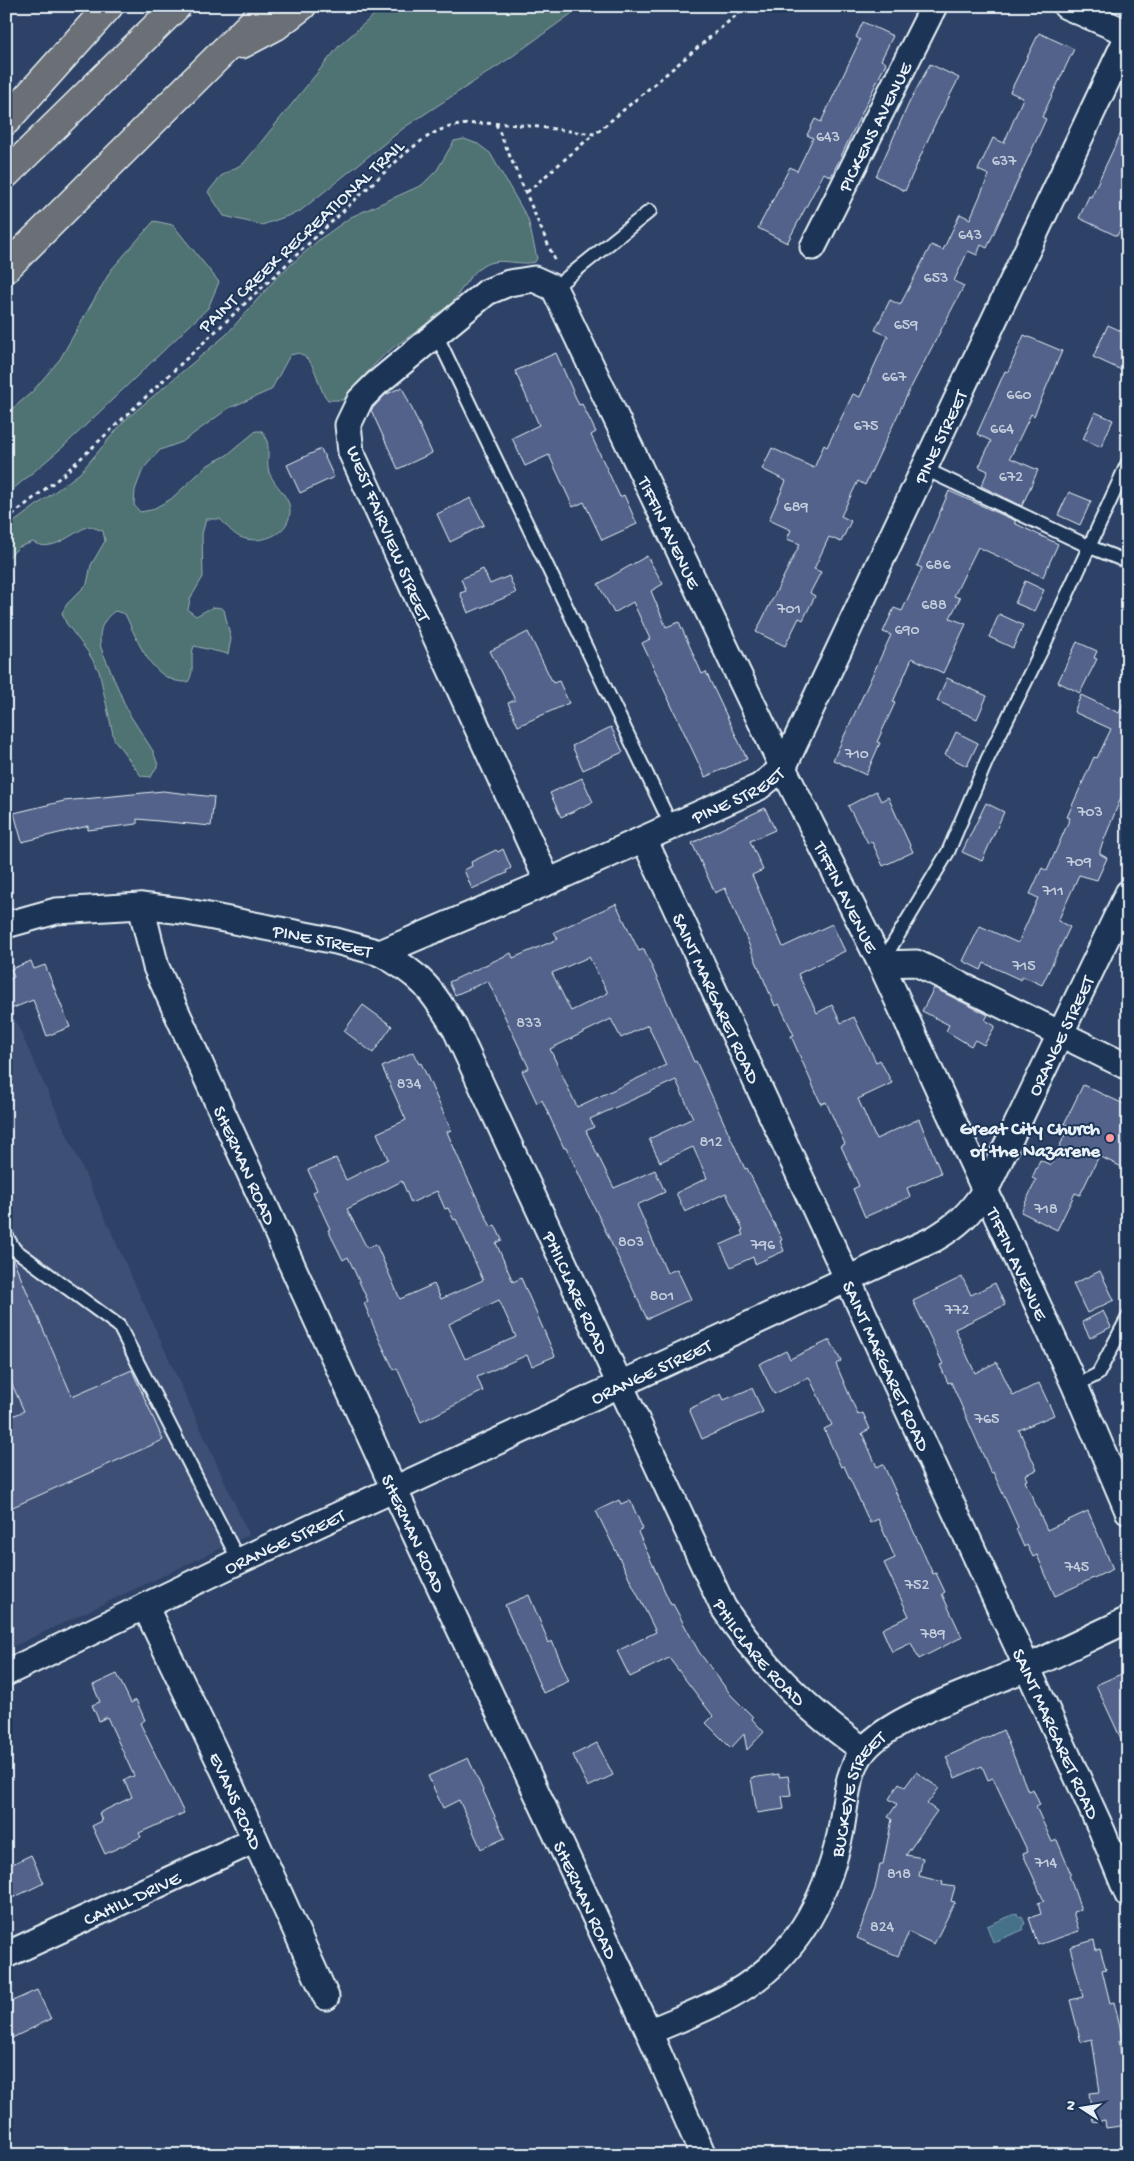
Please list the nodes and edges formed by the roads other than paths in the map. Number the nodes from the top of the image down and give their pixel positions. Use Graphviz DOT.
graph roads {
  1 [pos="109,6"];
  2 [pos="178,6"];
  3 [pos="269,6"];
  4 [pos="302,6"];
  5 [pos="934,6"];
  6 [pos="1066,6"];
  7 [pos="1128,35"];
  8 [pos="220,54"];
  9 [pos="6,121"];
  10 [pos="6,174"];
  11 [pos="650,211"];
  12 [pos="813,247"];
  13 [pos="6,268"];
  14 [pos="554,288"];
  15 [pos="436,334"];
  16 [pos="1128,462"];
  17 [pos="925,469"];
  18 [pos="1090,548"];
  19 [pos="1128,562"];
  20 [pos="783,768"];
  21 [pos="672,827"];
  22 [pos="644,839"];
  23 [pos="548,882"];
  24 [pos="1128,893"];
  25 [pos="141,906"];
  26 [pos="6,925"];
  27 [pos="380,953"];
  28 [pos="881,964"];
  29 [pos="1062,1034"];
  30 [pos="1128,1067"];
  31 [pos="984,1191"];
  32 [pos="7,1240"];
  33 [pos="848,1278"];
  34 [pos="1128,1317"];
  35 [pos="620,1382"];
  36 [pos="1074,1386"];
  37 [pos="394,1489"];
  38 [pos="1128,1511"];
  39 [pos="239,1561"];
  40 [pos="145,1606"];
  41 [pos="1128,1620"];
  42 [pos="1027,1667"];
  43 [pos="6,1672"];
  44 [pos="864,1750"];
  45 [pos="255,1840"];
  46 [pos="1128,1895"];
  47 [pos="6,1955"];
  48 [pos="326,1997"];
  49 [pos="649,2032"];
  50 [pos="703,2155"];
  1 -- 9 [label="highway"];
  2 -- 10 [label="highway"];
  3 -- 8 [label="highway"];
  4 -- 8 [label="highway"];
  5 -- 12 [label="street, PICKENS AVENUE"];
  6 -- 7 [label="street"];
  7 -- 17 [label="street, PINE STREET"];
  8 -- 13 [label="highway"];
  11 -- 14 [label="lane"];
  14 -- 15 [label="street, WEST FAIRVIEW STREET"];
  14 -- 20 [label="street, TIFFIN AVENUE"];
  15 -- 21 [label="lane"];
  15 -- 23 [label="street, WEST FAIRVIEW STREET"];
  16 -- 18 [label="lane"];
  17 -- 18 [label="lane"];
  17 -- 20 [label="street, PINE STREET"];
  18 -- 19 [label="lane"];
  18 -- 28 [label="lane"];
  20 -- 21 [label="street, PINE STREET"];
  20 -- 28 [label="street, TIFFIN AVENUE"];
  21 -- 22 [label="street, PINE STREET"];
  22 -- 23 [label="street, PINE STREET"];
  22 -- 33 [label="street, SAINT MARGARET ROAD"];
  23 -- 27 [label="street, PINE STREET"];
  24 -- 29 [label="street, ORANGE STREET"];
  25 -- 26 [label="street, PINE STREET"];
  25 -- 27 [label="street, PINE STREET"];
  25 -- 37 [label="street, SHERMAN ROAD"];
  27 -- 35 [label="street, PHILCLARE ROAD"];
  28 -- 29 [label="street"];
  28 -- 31 [label="street, TIFFIN AVENUE"];
  29 -- 30 [label="street"];
  29 -- 31 [label="street, ORANGE STREET"];
  31 -- 33 [label="street, ORANGE STREET"];
  31 -- 36 [label="street, TIFFIN AVENUE"];
  32 -- 39 [label="lane"];
  33 -- 35 [label="street, ORANGE STREET"];
  33 -- 42 [label="street, SAINT MARGARET ROAD"];
  34 -- 36 [label="lane"];
  35 -- 37 [label="street, ORANGE STREET"];
  35 -- 44 [label="street, PHILCLARE ROAD"];
  36 -- 38 [label="street, TIFFIN AVENUE"];
  37 -- 39 [label="street, ORANGE STREET"];
  37 -- 49 [label="street, SHERMAN ROAD"];
  39 -- 40 [label="street, ORANGE STREET"];
  40 -- 43 [label="street, ORANGE STREET"];
  40 -- 45 [label="street, EVANS ROAD"];
  41 -- 42 [label="street, BUCKEYE STREET"];
  42 -- 44 [label="street, BUCKEYE STREET"];
  42 -- 46 [label="street, SAINT MARGARET ROAD"];
  44 -- 49 [label="street, BUCKEYE STREET"];
  45 -- 47 [label="street, CAHILL DRIVE"];
  45 -- 48 [label="street, EVANS ROAD"];
  49 -- 50 [label="street, SHERMAN ROAD"];
}
